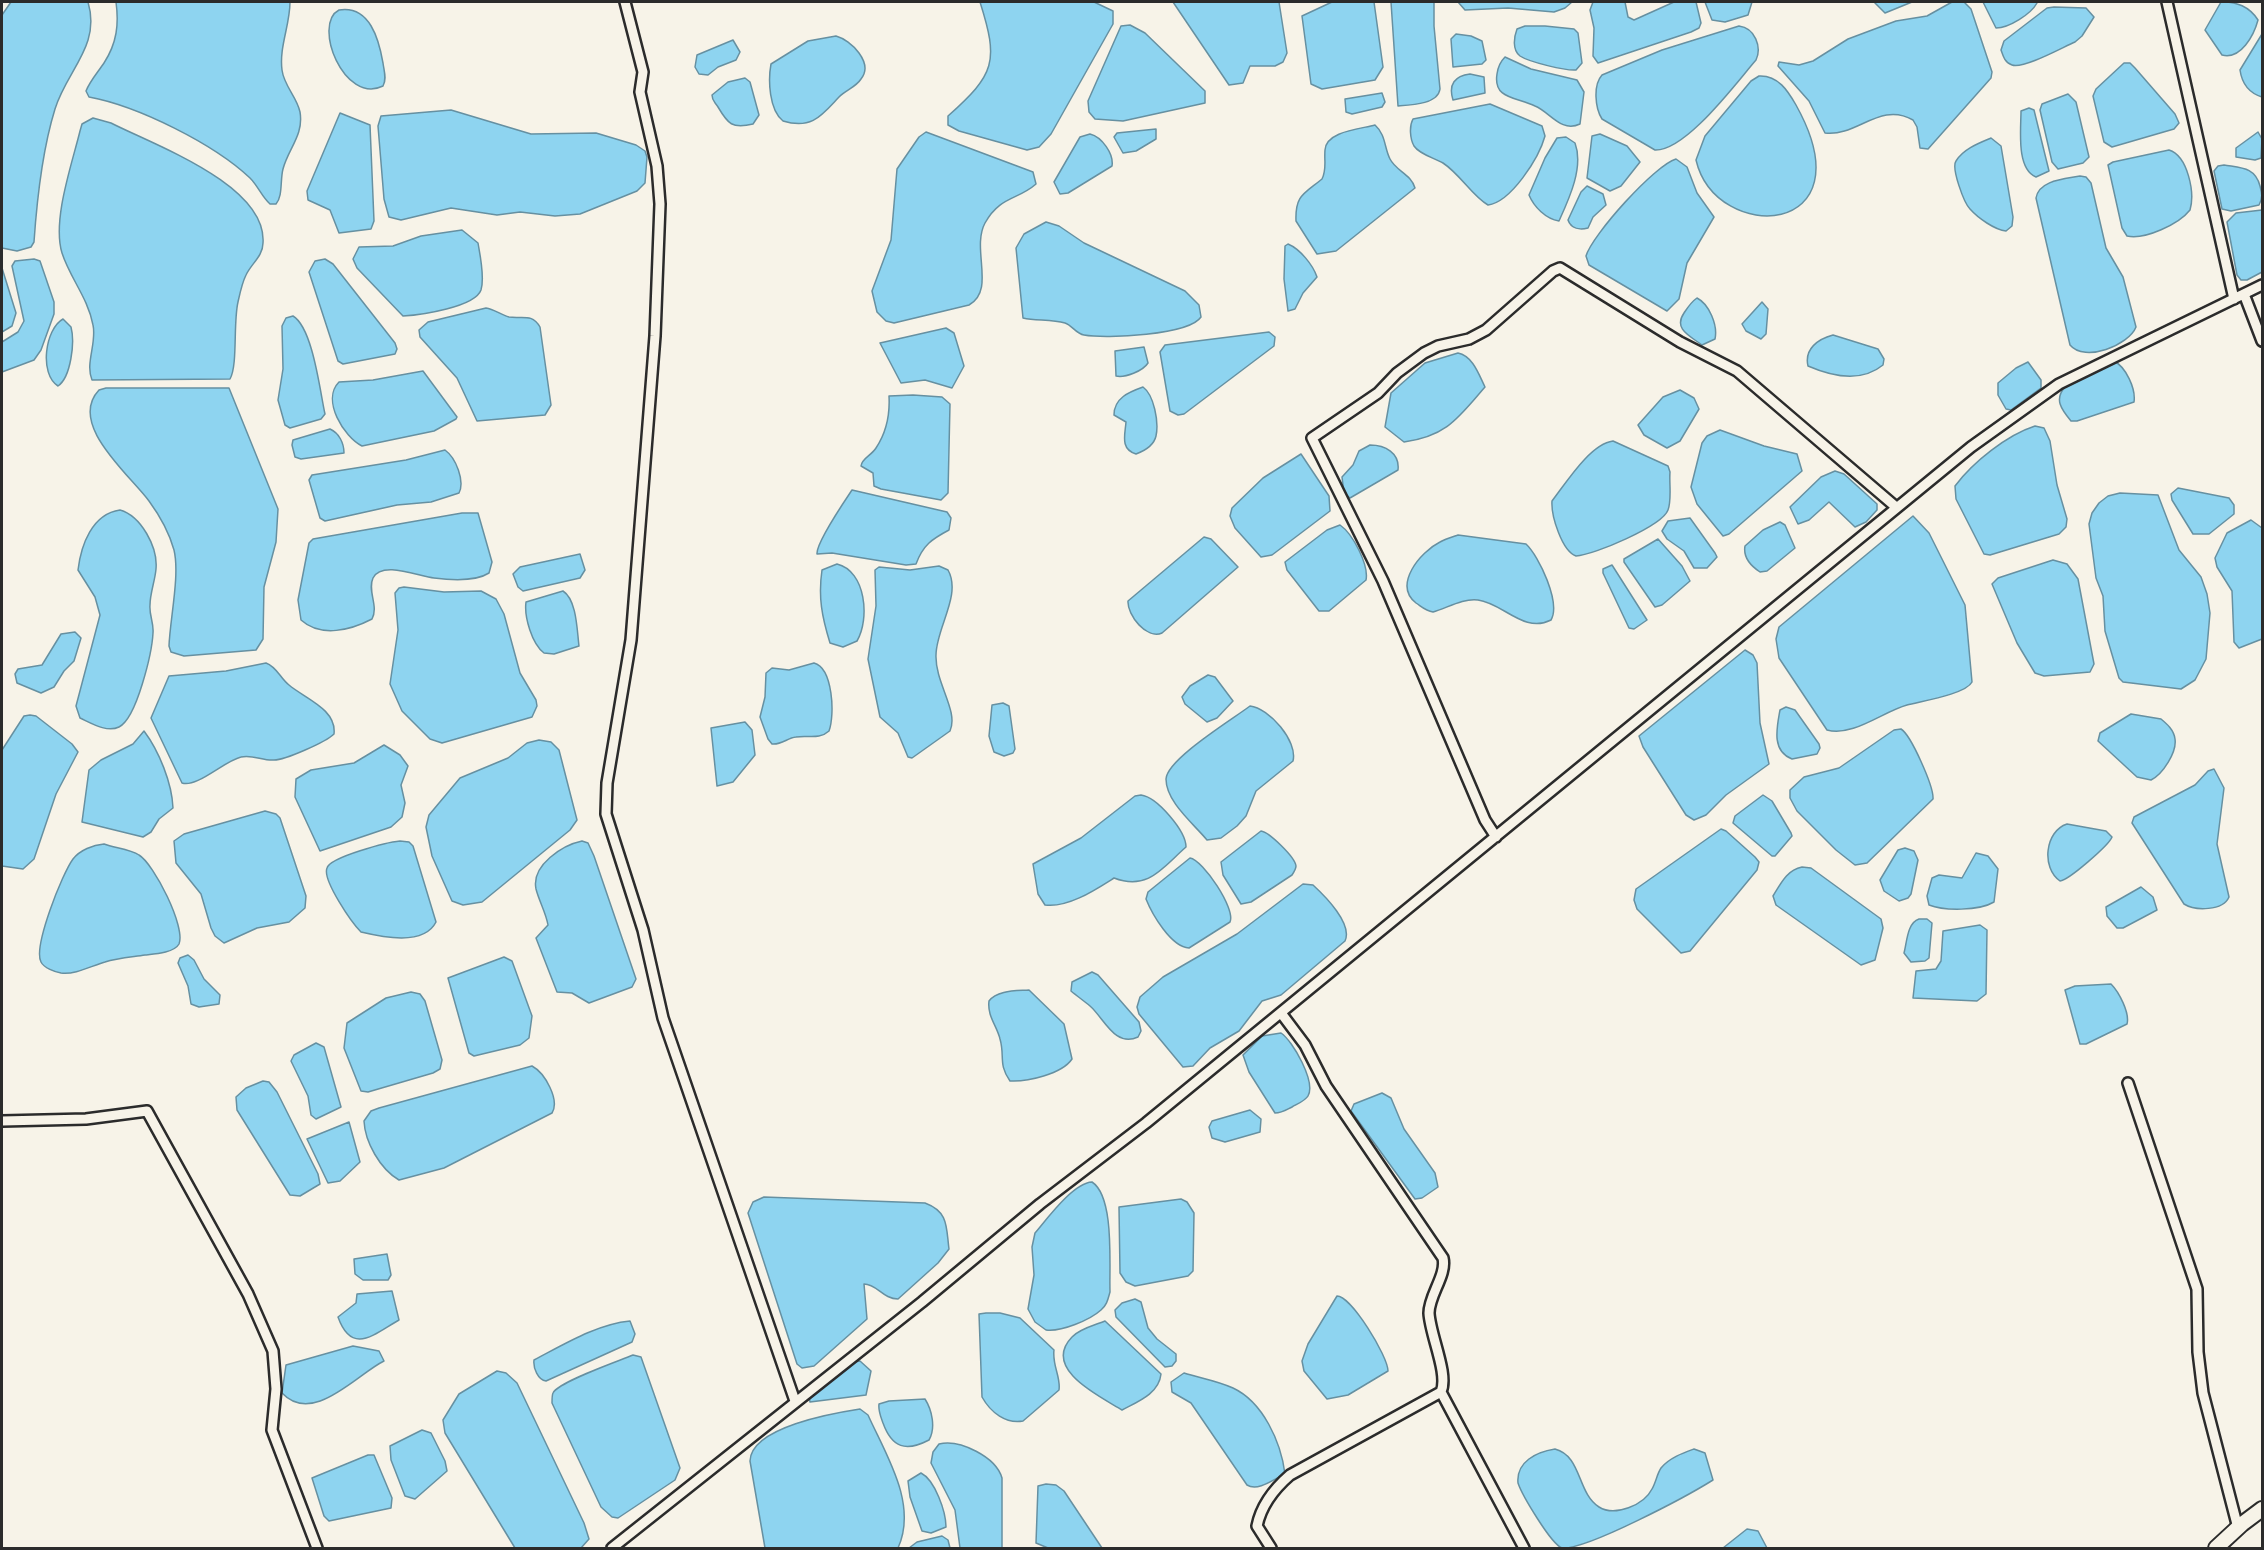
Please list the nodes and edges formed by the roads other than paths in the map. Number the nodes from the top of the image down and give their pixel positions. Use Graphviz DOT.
graph roads {
  1 [pos="625,2"];
  2 [pos="2167,2"];
  3 [pos="2262,285"];
  4 [pos="2244,294"];
  5 [pos="2234,299"];
  6 [pos="2262,341"];
  7 [pos="1896,507"];
  8 [pos="1496,837"];
  9 [pos="1281,1013"];
  10 [pos="2128,1083"];
  11 [pos="2,1121"];
  12 [pos="1441,1392"];
  13 [pos="795,1401"];
  14 [pos="2262,1509"];
  15 [pos="2238,1528"];
  16 [pos="317,1548"];
  17 [pos="612,1548"];
  18 [pos="1272,1548"];
  19 [pos="1524,1548"];
  20 [pos="2216,1548"];
  1 -- 13 [label="street"];
  2 -- 5 [label="street"];
  3 -- 4 [label="street"];
  4 -- 5 [label="street"];
  4 -- 6 [label="street"];
  5 -- 7 [label="street"];
  7 -- 8 [label="street"];
  7 -- 8 [label="street"];
  8 -- 9 [label="street"];
  9 -- 12 [label="street"];
  9 -- 13 [label="street"];
  10 -- 15 [label="street"];
  11 -- 16 [label="street"];
  12 -- 18 [label="street"];
  12 -- 19 [label="street"];
  13 -- 17 [label="street"];
  14 -- 15 [label="street"];
  15 -- 20 [label="street"];
}
